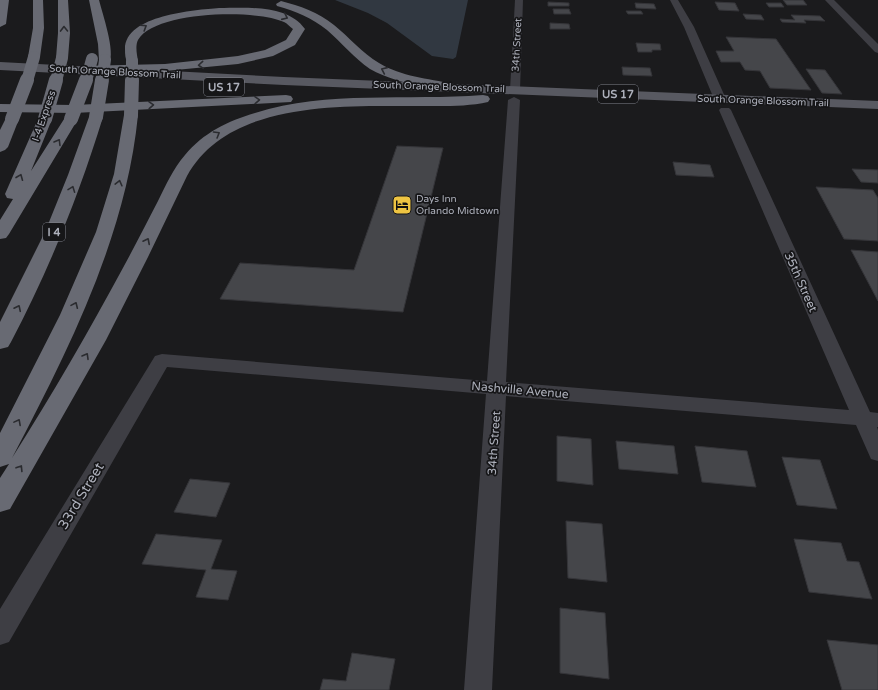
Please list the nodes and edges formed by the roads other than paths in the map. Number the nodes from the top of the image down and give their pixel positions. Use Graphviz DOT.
graph roads {
  1 [pos="4,0"];
  2 [pos="38,0"];
  3 [pos="63,0"];
  4 [pos="94,0"];
  5 [pos="519,0"];
  6 [pos="674,0"];
  7 [pos="828,0"];
  8 [pos="270,1"];
  9 [pos="0,24"];
  10 [pos="878,50"];
  11 [pos="98,59"];
  12 [pos="0,66"];
  13 [pos="82,70"];
  14 [pos="0,78"];
  15 [pos="448,92"];
  16 [pos="515,95"];
  17 [pos="483,99"];
  18 [pos="723,105"];
  19 [pos="878,107"];
  20 [pos="0,108"];
  21 [pos="878,117"];
  22 [pos="0,147"];
  23 [pos="0,226"];
  24 [pos="0,234"];
  25 [pos="0,342"];
  26 [pos="162,360"];
  27 [pos="498,388"];
  28 [pos="870,420"];
  29 [pos="878,453"];
  30 [pos="0,457"];
  31 [pos="0,501"];
  32 [pos="0,633"];
  33 [pos="478,690"];
  1 -- 9 [label="highway"];
  2 -- 22 [label="highway, bridge"];
  23 -- 3 [label="highway, I-4 Express, one-way, bridge"];
  4 -- 11 [label="highway, I 4"];
  5 -- 16 [label="street, 34th Street"];
  6 -- 18 [label="street, 35th Street"];
  7 -- 10 [label="street"];
  15 -- 8 [label="highway, one-way"];
  24 -- 11 [label="highway, one-way, bridge"];
  25 -- 11 [label="highway, I 4, one-way, bridge"];
  12 -- 13 [label="main road, South Orange Blossom Trail / US 17"];
  13 -- 15 [label="main road, South Orange Blossom Trail / US 17"];
  30 -- 13 [label="highway, one-way, bridge"];
  14 -- 15 [label="main road, South Orange Blossom Trail / US 17"];
  15 -- 16 [label="main road, South Orange Blossom Trail / US 17"];
  15 -- 17 [label="main road, South Orange Blossom Trail / US 17"];
  20 -- 15 [label="highway, one-way"];
  16 -- 17 [label="main road, South Orange Blossom Trail / US 17"];
  16 -- 18 [label="main road, South Orange Blossom Trail / US 17"];
  16 -- 27 [label="street, 34th Street"];
  31 -- 17 [label="highway, one-way"];
  18 -- 19 [label="main road"];
  18 -- 21 [label="main road, South Orange Blossom Trail / US 17"];
  18 -- 28 [label="street, 35th Street"];
  26 -- 27 [label="street, Nashville Avenue"];
  26 -- 32 [label="street, 33rd Street"];
  27 -- 28 [label="street, Nashville Avenue"];
  27 -- 33 [label="street, 34th Street"];
  28 -- 29 [label="street, 35th Street"];
}
